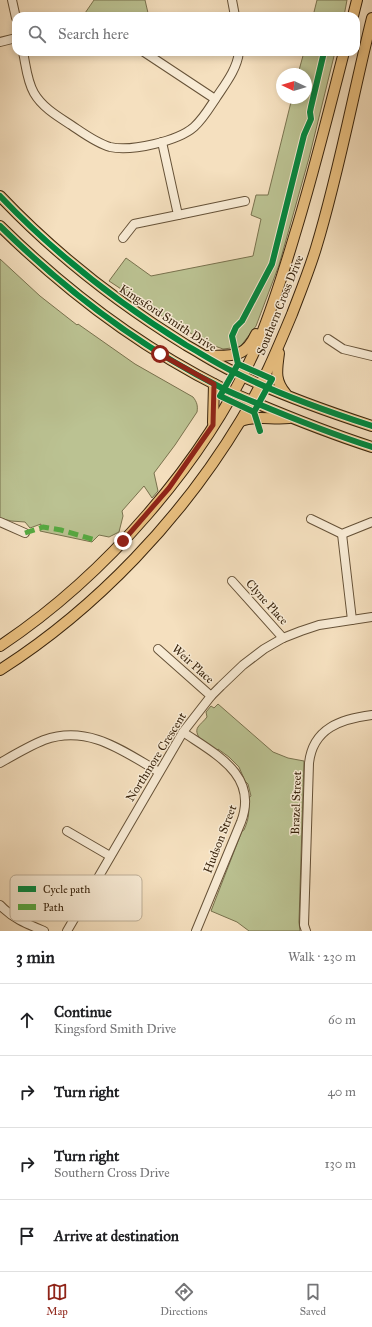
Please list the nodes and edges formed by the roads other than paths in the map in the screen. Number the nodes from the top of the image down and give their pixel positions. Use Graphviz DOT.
graph roads {
  1 [pos="12,0"];
  2 [pos="232,0"];
  3 [pos="357,0"];
  4 [pos="15,12"];
  5 [pos="234,12"];
  6 [pos="354,12"];
  7 [pos="372,18"];
  8 [pos="12,39"];
  9 [pos="0,42"];
  10 [pos="24,56"];
  11 [pos="150,56"];
  12 [pos="238,56"];
  13 [pos="343,56"];
  14 [pos="215,99"];
  15 [pos="162,142"];
  16 [pos="0,196"];
  17 [pos="245,201"];
  18 [pos="178,215"];
  19 [pos="0,226"];
  20 [pos="123,238"];
  21 [pos="278,289"];
  22 [pos="328,339"];
  23 [pos="280,343"];
  24 [pos="205,356"];
  25 [pos="372,356"];
  26 [pos="242,376"];
  27 [pos="214,384"];
  28 [pos="260,384"];
  29 [pos="233,393"];
  30 [pos="287,395"];
  31 [pos="252,401"];
  32 [pos="291,418"];
  33 [pos="241,420"];
  34 [pos="213,425"];
  35 [pos="372,426"];
  36 [pos="372,447"];
  37 [pos="311,519"];
  38 [pos="0,522"];
  39 [pos="372,522"];
  40 [pos="25,533"];
  41 [pos="342,534"];
  42 [pos="232,581"];
  43 [pos="372,617"];
  44 [pos="352,620"];
  45 [pos="283,638"];
  46 [pos="0,646"];
  47 [pos="158,648"];
  48 [pos="0,670"];
  49 [pos="211,696"];
  50 [pos="372,715"];
  51 [pos="183,732"];
  52 [pos="0,763"];
  53 [pos="159,772"];
  54 [pos="68,832"];
  55 [pos="110,856"];
  56 [pos="99,875"];
  57 [pos="0,906"];
  58 [pos="10,916"];
  59 [pos="22,921"];
  60 [pos="73,921"];
  61 [pos="44,931"];
  62 [pos="67,931"];
  63 [pos="196,931"];
  64 [pos="306,931"];
  1 -- 4 [label="street"];
  2 -- 5 [label="street"];
  3 -- 6 [label="main road"];
  7 -- 23 [label="main road, Southern Cross Drive"];
  8 -- 9 [label="street"];
  10 -- 15 [label="street"];
  11 -- 14 [label="street"];
  12 -- 14 [label="street"];
  13 -- 21 [label="main road, Southern Cross Drive"];
  14 -- 15 [label="street"];
  15 -- 18 [label="street"];
  16 -- 24 [label="main road, Kingsford Smith Drive"];
  17 -- 18 [label="street"];
  18 -- 20 [label="street"];
  19 -- 27 [label="main road"];
  21 -- 24 [label="main road"];
  21 -- 26 [label="main road, Southern Cross Drive"];
  22 -- 25 [label="street"];
  23 -- 28 [label="main road, Southern Cross Drive"];
  23 -- 30 [label="main road"];
  24 -- 26 [label="main road, Kingsford Smith Drive"];
  26 -- 28 [label="main road, Kingsford Smith Drive"];
  26 -- 29 [label="main road, Southern Cross Drive"];
  27 -- 29 [label="main road"];
  27 -- 34 [label="main road"];
  28 -- 30 [label="main road, Kingsford Smith Drive"];
  28 -- 31 [label="main road, Southern Cross Drive"];
  29 -- 31 [label="main road"];
  29 -- 34 [label="main road, Southern Cross Drive"];
  30 -- 35 [label="main road, Kingsford Smith Drive"];
  31 -- 32 [label="main road"];
  31 -- 33 [label="main road, Southern Cross Drive"];
  32 -- 33 [label="main road"];
  32 -- 36 [label="main road"];
  33 -- 48 [label="main road, Southern Cross Drive"];
  34 -- 46 [label="main road, Southern Cross Drive"];
  37 -- 41 [label="street"];
  38 -- 40 [label="street"];
  39 -- 41 [label="street"];
  41 -- 44 [label="street"];
  42 -- 45 [label="street, Clyne Place"];
  43 -- 44 [label="street, Northmore Crescent"];
  44 -- 45 [label="street, Northmore Crescent"];
  45 -- 49 [label="street, Northmore Crescent"];
  47 -- 49 [label="street, Weir Place"];
  49 -- 51 [label="street, Northmore Crescent"];
  50 -- 64 [label="street, Brazel Street"];
  51 -- 53 [label="street, Northmore Crescent"];
  51 -- 63 [label="street, Hudson Street"];
  52 -- 53 [label="street"];
  53 -- 55 [label="street, Northmore Crescent"];
  54 -- 55 [label="street"];
  55 -- 56 [label="street, Northmore Crescent"];
  57 -- 58 [label="street"];
  59 -- 61 [label="street"];
  60 -- 62 [label="street, Northmore Crescent"];
}
